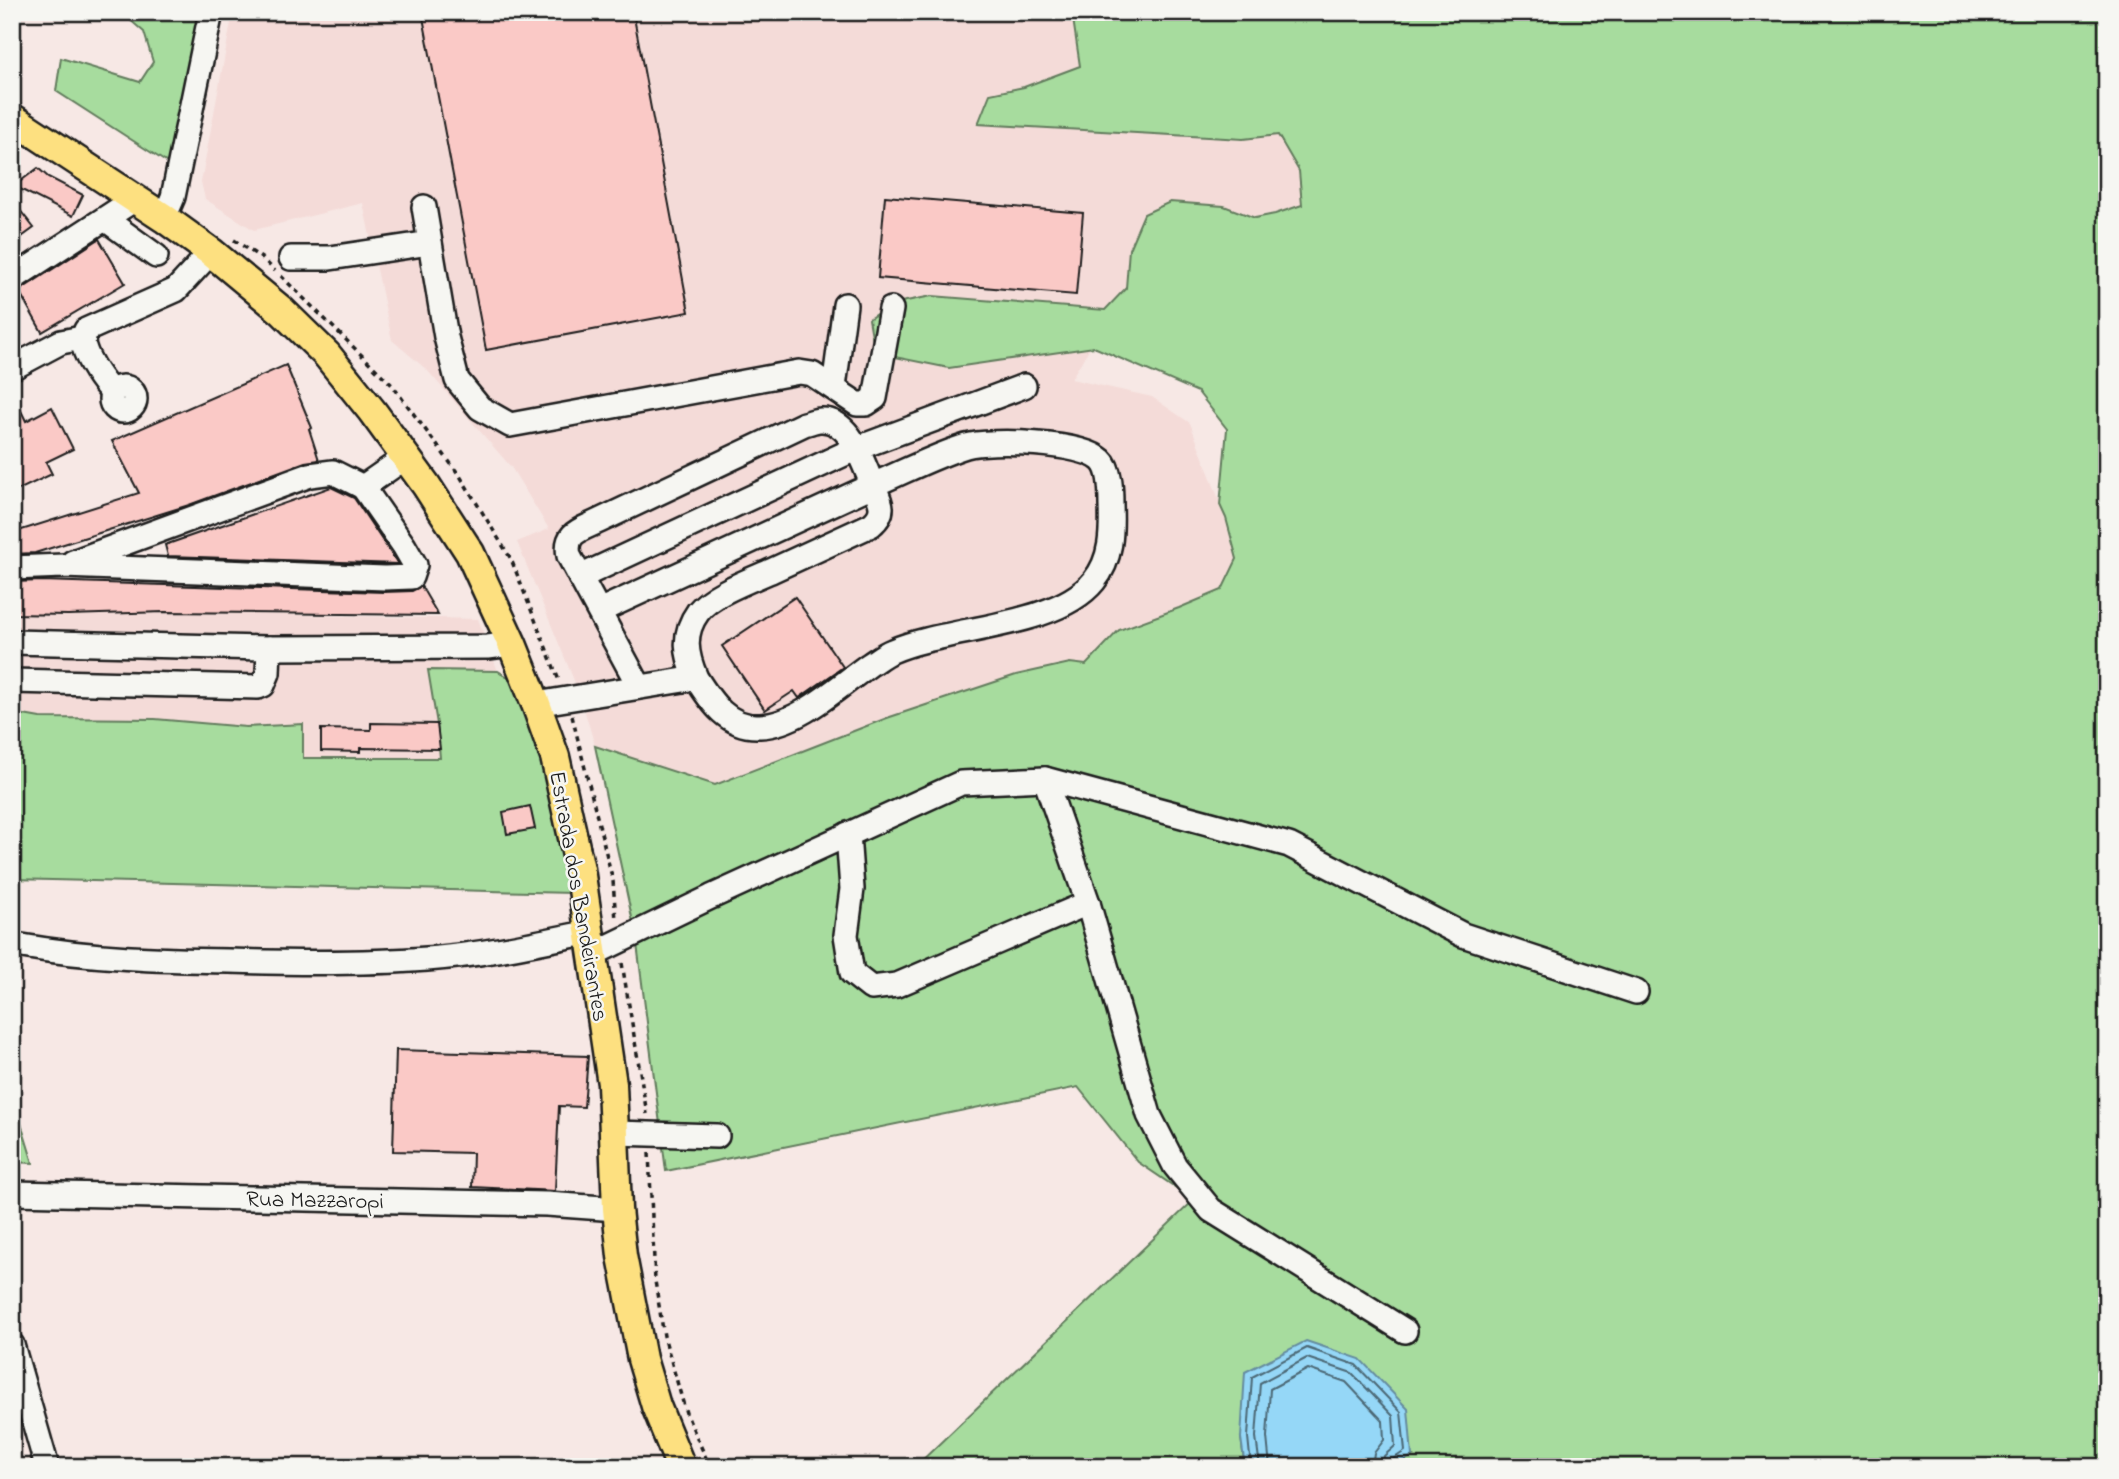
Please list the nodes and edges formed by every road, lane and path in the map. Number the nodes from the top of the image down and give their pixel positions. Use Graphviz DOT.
graph roads {
  1 [pos="211,12"];
  2 [pos="12,118"];
  3 [pos="135,199"];
  4 [pos="424,207"];
  5 [pos="164,218"];
  6 [pos="105,219"];
  7 [pos="430,243"];
  8 [pos="222,245"];
  9 [pos="156,256"];
  10 [pos="291,258"];
  11 [pos="12,279"];
  12 [pos="845,304"];
  13 [pos="891,309"];
  14 [pos="82,338"];
  15 [pos="12,368"];
  16 [pos="1024,386"];
  17 [pos="834,387"];
  18 [pos="112,392"];
  19 [pos="855,449"];
  20 [pos="406,457"];
  21 [pos="873,485"];
  22 [pos="363,487"];
  23 [pos="63,566"];
  24 [pos="12,568"];
  25 [pos="580,577"];
  26 [pos="599,611"];
  27 [pos="12,642"];
  28 [pos="512,644"];
  29 [pos="269,648"];
  30 [pos="696,678"];
  31 [pos="12,681"];
  32 [pos="639,686"];
  33 [pos="566,699"];
  34 [pos="536,704"];
  35 [pos="1045,779"];
  36 [pos="848,834"];
  37 [pos="1088,903"];
  38 [pos="618,942"];
  39 [pos="592,943"];
  40 [pos="22,946"];
  41 [pos="1636,992"];
  42 [pos="615,1133"];
  43 [pos="648,1134"];
  44 [pos="717,1136"];
  45 [pos="12,1193"];
  46 [pos="617,1209"];
  47 [pos="1405,1331"];
  48 [pos="12,1345"];
  49 [pos="47,1467"];
  50 [pos="681,1467"];
  51 [pos="709,1467"];
  1 -- 5 [label="street"];
  2 -- 3 [label="main road, Estrada dos Bandeirantes"];
  3 -- 5 [label="main road, Estrada dos Bandeirantes"];
  3 -- 6 [label="street"];
  4 -- 7 [label="street"];
  5 -- 8 [label="main road, Estrada dos Bandeirantes"];
  6 -- 9 [label="street"];
  6 -- 11 [label="street"];
  7 -- 10 [label="street"];
  7 -- 17 [label="street"];
  8 -- 14 [label="street"];
  8 -- 20 [label="main road, Estrada dos Bandeirantes"];
  8 -- 33 [label="path"];
  12 -- 17 [label="street"];
  13 -- 17 [label="street"];
  14 -- 15 [label="street"];
  14 -- 18 [label="street"];
  16 -- 19 [label="street"];
  19 -- 21 [label="street"];
  19 -- 25 [label="street"];
  19 -- 25 [label="street"];
  20 -- 22 [label="street"];
  20 -- 28 [label="main road, Estrada dos Bandeirantes"];
  21 -- 26 [label="street"];
  21 -- 30 [label="street"];
  21 -- 30 [label="street"];
  22 -- 23 [label="street"];
  22 -- 23 [label="street"];
  23 -- 24 [label="street"];
  25 -- 26 [label="street"];
  26 -- 32 [label="street"];
  27 -- 29 [label="street"];
  28 -- 29 [label="street"];
  28 -- 34 [label="main road, Estrada dos Bandeirantes"];
  29 -- 31 [label="street"];
  30 -- 32 [label="street"];
  32 -- 33 [label="street"];
  33 -- 34 [label="street"];
  33 -- 38 [label="path"];
  34 -- 39 [label="main road, Estrada dos Bandeirantes"];
  35 -- 36 [label="street"];
  35 -- 37 [label="street"];
  35 -- 41 [label="street"];
  36 -- 37 [label="street"];
  36 -- 38 [label="street"];
  37 -- 47 [label="street"];
  38 -- 39 [label="street"];
  38 -- 43 [label="path"];
  39 -- 40 [label="street"];
  39 -- 42 [label="main road, Estrada dos Bandeirantes"];
  42 -- 43 [label="street"];
  42 -- 46 [label="main road, Estrada dos Bandeirantes"];
  43 -- 44 [label="street"];
  43 -- 51 [label="path"];
  45 -- 46 [label="street, Rua Mazzaropi"];
  46 -- 50 [label="main road, Estrada dos Bandeirantes"];
  48 -- 49 [label="street"];
}
